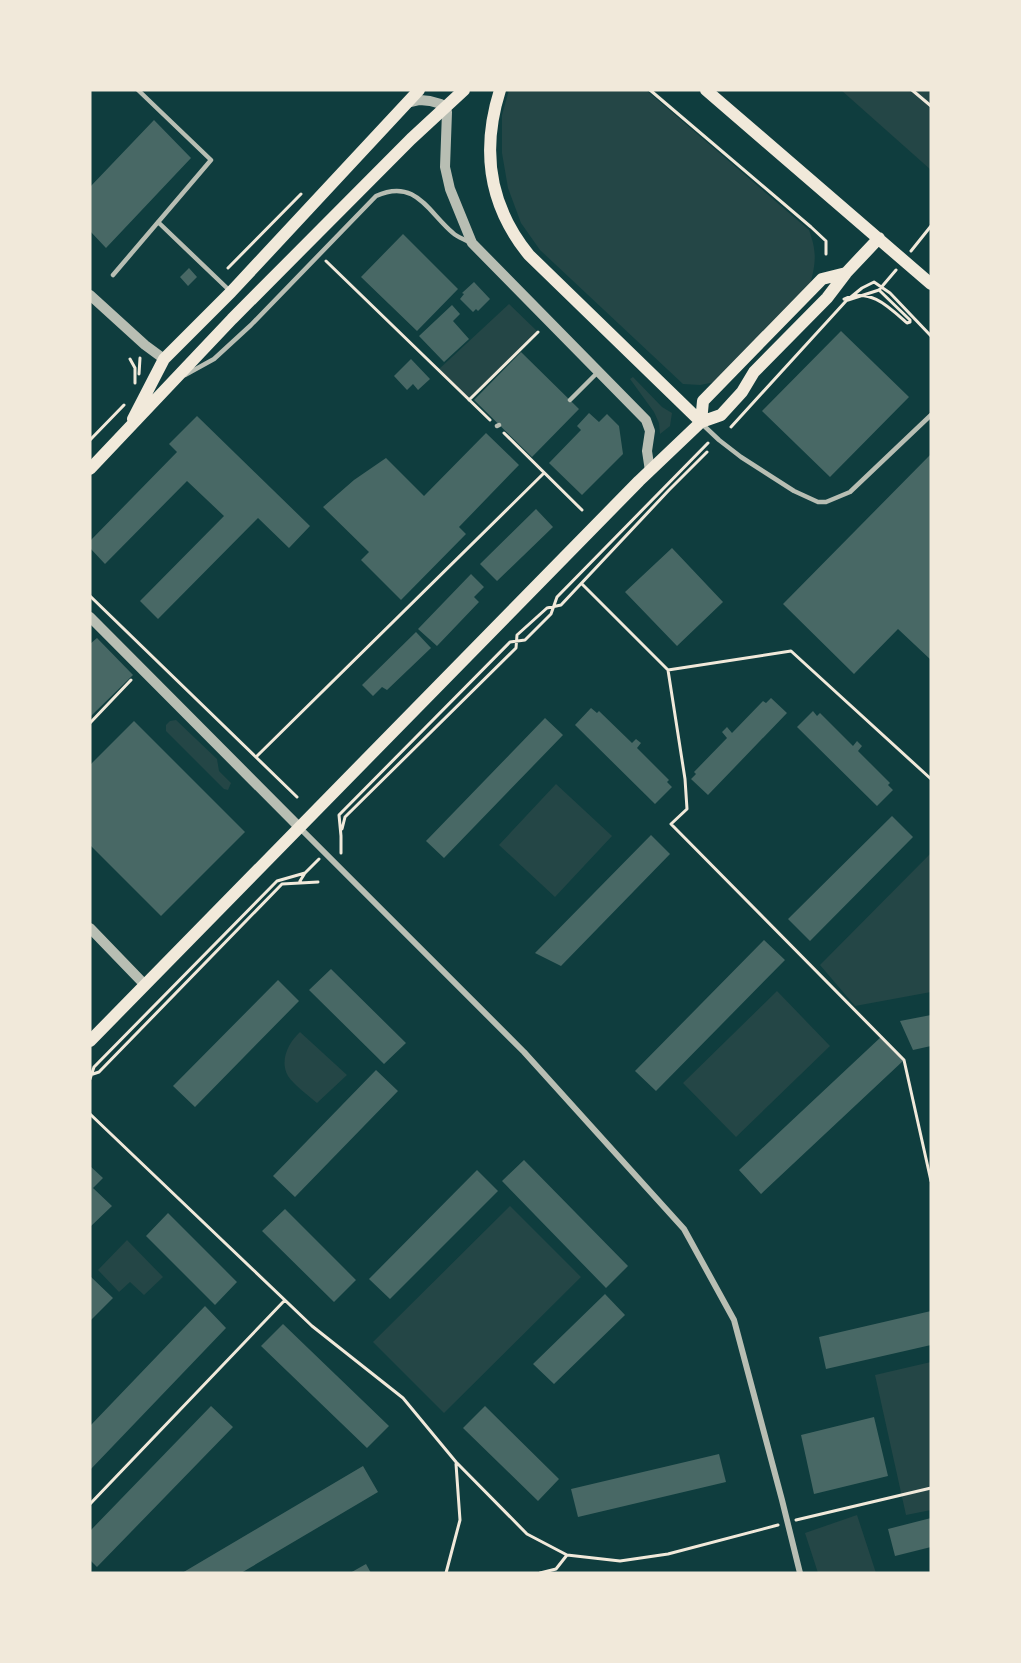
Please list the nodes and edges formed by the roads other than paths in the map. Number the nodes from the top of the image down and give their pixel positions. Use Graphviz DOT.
graph roads {
  1 [pos="138,90"];
  2 [pos="419,90"];
  3 [pos="458,90"];
  4 [pos="464,90"];
  5 [pos="500,90"];
  6 [pos="706,90"];
  7 [pos="407,103"];
  8 [pos="447,122"];
  9 [pos="158,222"];
  10 [pos="879,238"];
  11 [pos="472,243"];
  12 [pos="846,273"];
  13 [pos="113,275"];
  14 [pos="931,284"];
  15 [pos="231,292"];
  16 [pos="90,295"];
  17 [pos="164,359"];
  18 [pos="599,371"];
  19 [pos="173,382"];
  20 [pos="570,400"];
  21 [pos="931,415"];
  22 [pos="701,422"];
  23 [pos="125,433"];
  24 [pos="90,469"];
  25 [pos="650,471"];
  26 [pos="90,617"];
  27 [pos="299,827"];
  28 [pos="90,928"];
  29 [pos="145,985"];
  30 [pos="90,1041"];
  31 [pos="800,1573"];
  1 -- 9 [label="lane"];
  2 -- 7 [label="main road"];
  3 -- 8 [label="lane"];
  4 -- 19 [label="main road"];
  5 -- 22 [label="main road"];
  6 -- 10 [label="main road"];
  7 -- 8 [label="street"];
  7 -- 15 [label="main road"];
  8 -- 11 [label="street"];
  9 -- 13 [label="lane"];
  9 -- 15 [label="lane"];
  10 -- 12 [label="main road"];
  10 -- 14 [label="main road"];
  11 -- 18 [label="street"];
  11 -- 19 [label="lane"];
  12 -- 22 [label="main road"];
  12 -- 22 [label="main road"];
  15 -- 17 [label="main road"];
  16 -- 17 [label="street"];
  17 -- 23 [label="main road"];
  18 -- 20 [label="lane"];
  18 -- 25 [label="street"];
  19 -- 23 [label="main road"];
  21 -- 22 [label="lane"];
  22 -- 25 [label="main road"];
  23 -- 24 [label="main road"];
  25 -- 27 [label="main road"];
  26 -- 27 [label="street"];
  27 -- 29 [label="main road"];
  27 -- 31 [label="street"];
  28 -- 29 [label="street"];
  29 -- 30 [label="main road"];
}
